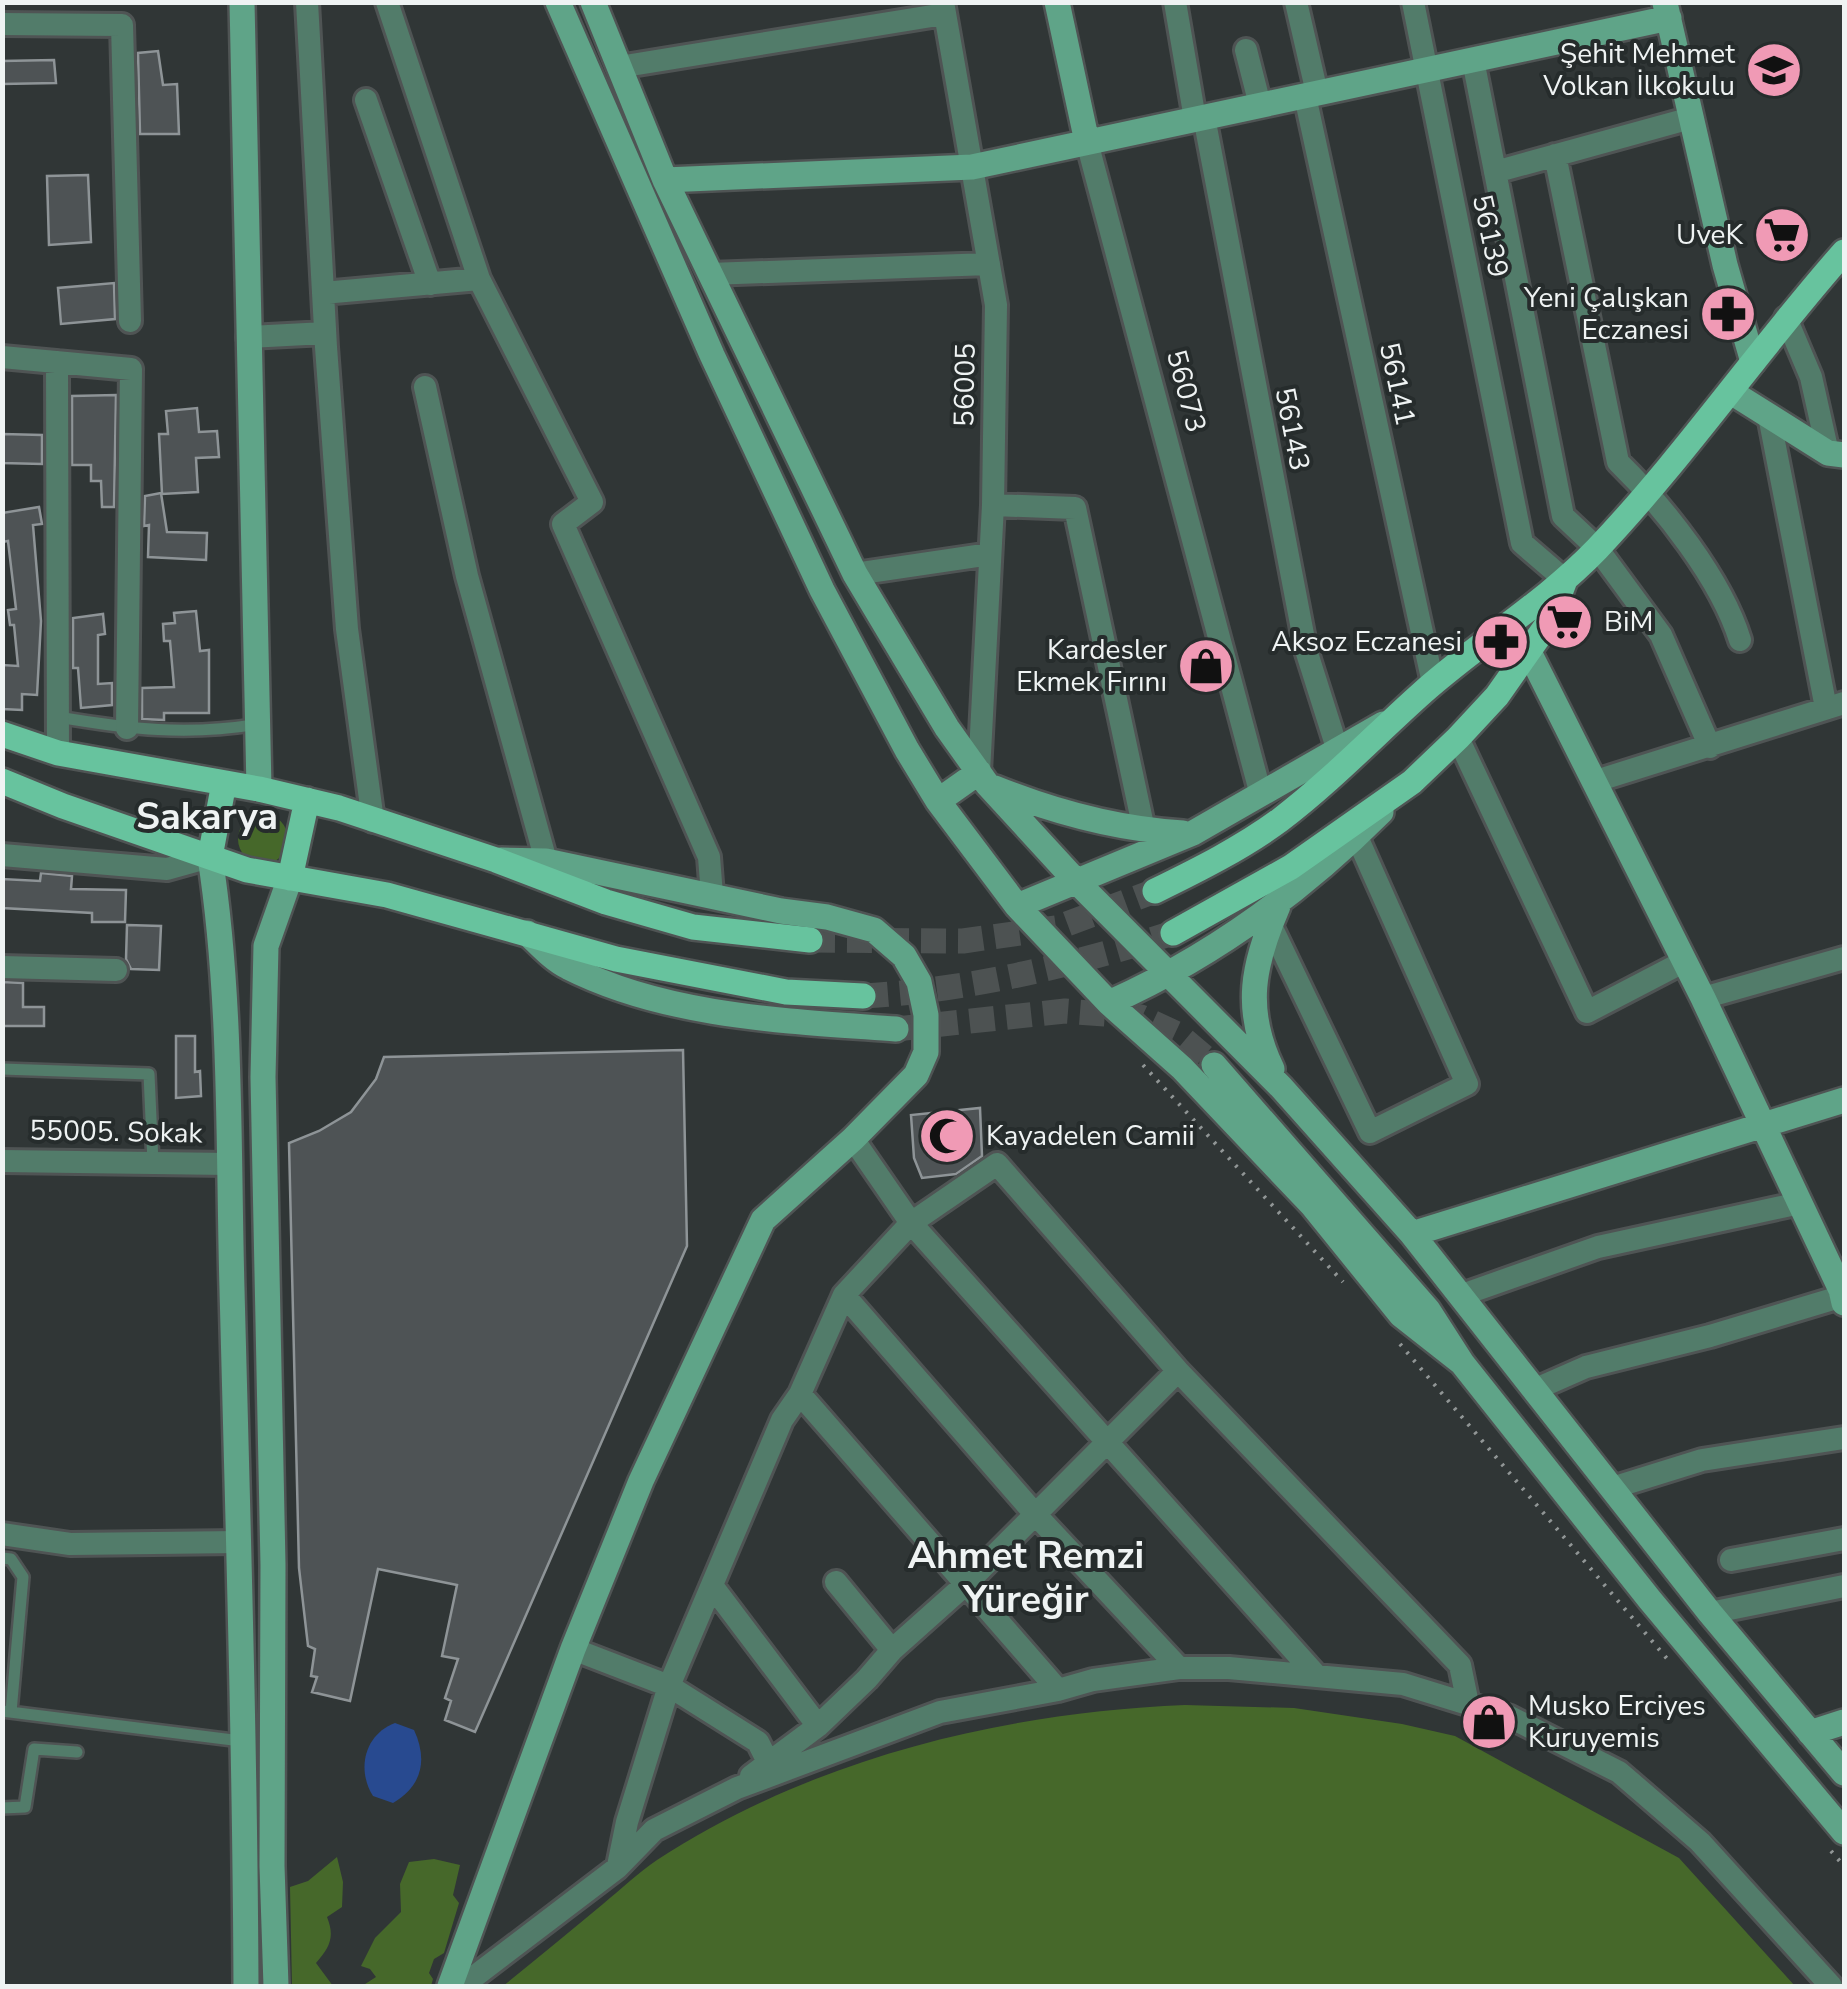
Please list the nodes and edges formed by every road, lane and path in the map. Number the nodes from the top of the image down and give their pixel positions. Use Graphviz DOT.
graph roads {
  1 [pos="242,2"];
  2 [pos="306,2"];
  3 [pos="387,2"];
  4 [pos="558,2"];
  5 [pos="593,2"];
  6 [pos="1057,2"];
  7 [pos="1176,2"];
  8 [pos="1296,2"];
  9 [pos="1413,2"];
  10 [pos="944,8"];
  11 [pos="1667,10"];
  12 [pos="2,24"];
  13 [pos="1246,50"];
  14 [pos="1473,60"];
  15 [pos="619,67"];
  16 [pos="1425,71"];
  17 [pos="1311,94"];
  18 [pos="366,100"];
  19 [pos="1260,105"];
  20 [pos="1199,118"];
  21 [pos="1691,118"];
  22 [pos="1086,142"];
  23 [pos="1555,156"];
  24 [pos="972,166"];
  25 [pos="1495,172"];
  26 [pos="664,180"];
  27 [pos="1844,252"];
  28 [pos="989,264"];
  29 [pos="710,274"];
  30 [pos="479,279"];
  31 [pos="430,284"];
  32 [pos="322,294"];
  33 [pos="1786,318"];
  34 [pos="130,321"];
  35 [pos="325,333"];
  36 [pos="248,337"];
  37 [pos="2,357"];
  38 [pos="57,362"];
  39 [pos="1754,362"];
  40 [pos="424,387"];
  41 [pos="1732,392"];
  42 [pos="1769,416"];
  43 [pos="1836,454"];
  44 [pos="1648,491"];
  45 [pos="993,506"];
  46 [pos="1597,548"];
  47 [pos="990,554"];
  48 [pos="856,574"];
  49 [pos="1565,580"];
  50 [pos="1740,640"];
  51 [pos="1528,650"];
  52 [pos="1461,662"];
  53 [pos="1433,683"];
  54 [pos="1497,696"];
  55 [pos="1835,705"];
  56 [pos="58,717"];
  57 [pos="1392,720"];
  58 [pos="259,724"];
  59 [pos="127,728"];
  60 [pos="2,734"];
  61 [pos="1458,738"];
  62 [pos="1710,747"];
  63 [pos="1337,748"];
  64 [pos="58,753"];
  65 [pos="982,778"];
  66 [pos="2,781"];
  67 [pos="1596,781"];
  68 [pos="224,782"];
  69 [pos="1412,782"];
  70 [pos="259,788"];
  71 [pos="1261,795"];
  72 [pos="307,800"];
  73 [pos="938,800"];
  74 [pos="374,821"];
  75 [pos="1144,830"];
  76 [pos="1193,833"];
  77 [pos="1357,837"];
  78 [pos="2,854"];
  79 [pos="210,858"];
  80 [pos="496,860"];
  81 [pos="546,861"];
  82 [pos="290,878"];
  83 [pos="1075,880"];
  84 [pos="1156,891"];
  85 [pos="712,895"];
  86 [pos="1017,906"];
  87 [pos="1274,915"];
  88 [pos="527,933"];
  89 [pos="1173,933"];
  90 [pos="810,940"];
  91 [pos="1844,958"];
  92 [pos="1684,961"];
  93 [pos="2,966"];
  94 [pos="116,970"];
  95 [pos="1168,977"];
  96 [pos="862,996"];
  97 [pos="1703,998"];
  98 [pos="1109,1003"];
  99 [pos="896,1029"];
  100 [pos="1214,1065"];
  101 [pos="1145,1067"];
  102 [pos="2,1069"];
  103 [pos="1281,1087"];
  104 [pos="1844,1100"];
  105 [pos="1763,1124"];
  106 [pos="853,1139"];
  107 [pos="2,1160"];
  108 [pos="153,1163"];
  109 [pos="228,1164"];
  110 [pos="1800,1203"];
  111 [pos="911,1223"];
  112 [pos="1412,1234"];
  113 [pos="1348,1287"];
  114 [pos="844,1295"];
  115 [pos="1843,1295"];
  116 [pos="1462,1296"];
  117 [pos="1399,1343"];
  118 [pos="1462,1362"];
  119 [pos="1178,1370"];
  120 [pos="1536,1390"];
  121 [pos="800,1394"];
  122 [pos="1844,1438"];
  123 [pos="1108,1442"];
  124 [pos="1612,1488"];
  125 [pos="1035,1514"];
  126 [pos="2,1534"];
  127 [pos="1844,1538"];
  128 [pos="239,1542"];
  129 [pos="2,1558"];
  130 [pos="1731,1560"];
  131 [pos="836,1582"];
  132 [pos="967,1584"];
  133 [pos="1844,1586"];
  134 [pos="713,1587"];
  135 [pos="1710,1613"];
  136 [pos="573,1650"];
  137 [pos="892,1650"];
  138 [pos="1668,1660"];
  139 [pos="1179,1668"];
  140 [pos="1316,1675"];
  141 [pos="669,1686"];
  142 [pos="1058,1690"];
  143 [pos="1468,1704"];
  144 [pos="7,1711"];
  145 [pos="1844,1722"];
  146 [pos="818,1726"];
  147 [pos="1810,1733"];
  148 [pos="244,1742"];
  149 [pos="77,1752"];
  150 [pos="768,1762"];
  151 [pos="1844,1773"];
  152 [pos="738,1788"];
  153 [pos="2,1808"];
  154 [pos="1838,1842"];
  155 [pos="1844,1866"];
  156 [pos="618,1868"];
  157 [pos="246,1986"];
  158 [pos="276,1986"];
  159 [pos="450,1986"];
  160 [pos="462,1986"];
  161 [pos="1831,1986"];
  1 -- 36 [label="main road"];
  2 -- 32 [label="street"];
  3 -- 30 [label="street"];
  4 -- 73 [label="main road"];
  5 -- 15 [label="main road"];
  6 -- 22 [label="main road, 56073"];
  7 -- 20 [label="street, 56143"];
  8 -- 17 [label="street, 56141"];
  9 -- 16 [label="street, 56139"];
  10 -- 15 [label="street"];
  10 -- 24 [label="street, 56005"];
  11 -- 14 [label="main road"];
  11 -- 21 [label="main road"];
  12 -- 34 [label="street"];
  13 -- 19 [label="street"];
  14 -- 16 [label="main road"];
  14 -- 25 [label="street"];
  15 -- 26 [label="main road"];
  16 -- 17 [label="main road"];
  16 -- 49 [label="street, 56139"];
  17 -- 19 [label="main road"];
  17 -- 53 [label="street, 56141"];
  18 -- 31 [label="street"];
  19 -- 20 [label="main road"];
  20 -- 22 [label="main road"];
  20 -- 63 [label="street, 56143"];
  21 -- 23 [label="street"];
  21 -- 39 [label="main road"];
  22 -- 24 [label="main road"];
  22 -- 71 [label="street, 56073"];
  23 -- 25 [label="street"];
  23 -- 44 [label="street"];
  24 -- 26 [label="main road"];
  24 -- 28 [label="street, 56005"];
  25 -- 46 [label="street"];
  26 -- 29 [label="main road"];
  27 -- 33 [label="main road"];
  28 -- 29 [label="street"];
  28 -- 45 [label="street, 56005"];
  29 -- 48 [label="main road"];
  30 -- 31 [label="street"];
  30 -- 85 [label="street"];
  31 -- 32 [label="street"];
  32 -- 35 [label="street"];
  33 -- 39 [label="main road"];
  33 -- 43 [label="street"];
  35 -- 36 [label="street"];
  35 -- 74 [label="street"];
  36 -- 58 [label="main road"];
  37 -- 38 [label="street"];
  38 -- 56 [label="street"];
  38 -- 59 [label="street"];
  39 -- 41 [label="main road"];
  40 -- 81 [label="street"];
  41 -- 42 [label="main road"];
  41 -- 44 [label="main road"];
  42 -- 43 [label="main road"];
  42 -- 55 [label="street"];
  44 -- 46 [label="main road"];
  44 -- 50 [label="street"];
  45 -- 47 [label="street, 56005"];
  45 -- 75 [label="street"];
  46 -- 49 [label="main road"];
  46 -- 62 [label="street"];
  47 -- 48 [label="street"];
  47 -- 65 [label="street, 56005"];
  48 -- 65 [label="main road"];
  49 -- 51 [label="main road"];
  49 -- 52 [label="main road"];
  51 -- 54 [label="main road"];
  51 -- 67 [label="main road"];
  52 -- 53 [label="main road"];
  52 -- 54 [label="main road"];
  53 -- 57 [label="main road"];
  54 -- 61 [label="main road"];
  55 -- 62 [label="street"];
  56 -- 59 [label="lane"];
  56 -- 64 [label="street"];
  57 -- 63 [label="main road"];
  57 -- 84 [label="main road"];
  58 -- 59 [label="lane"];
  58 -- 70 [label="main road"];
  60 -- 64 [label="main road"];
  61 -- 69 [label="main road"];
  61 -- 92 [label="street"];
  62 -- 67 [label="street"];
  63 -- 71 [label="main road"];
  64 -- 68 [label="main road"];
  65 -- 73 [label="main road"];
  65 -- 75 [label="main road"];
  65 -- 83 [label="main road"];
  66 -- 79 [label="main road"];
  67 -- 92 [label="main road"];
  68 -- 70 [label="main road"];
  68 -- 79 [label="main road"];
  69 -- 77 [label="main road"];
  69 -- 89 [label="main road"];
  70 -- 72 [label="main road"];
  71 -- 76 [label="main road"];
  72 -- 74 [label="main road"];
  72 -- 82 [label="main road"];
  73 -- 86 [label="main road"];
  74 -- 80 [label="main road"];
  75 -- 76 [label="main road"];
  76 -- 83 [label="main road"];
  77 -- 87 [label="main road"];
  77 -- 87 [label="street"];
  78 -- 79 [label="street"];
  79 -- 82 [label="main road"];
  79 -- 109 [label="main road"];
  80 -- 81 [label="main road"];
  80 -- 90 [label="main road"];
  81 -- 85 [label="main road"];
  82 -- 88 [label="main road"];
  82 -- 158 [label="main road"];
  83 -- 86 [label="main road"];
  83 -- 95 [label="main road"];
  85 -- 106 [label="main road"];
  86 -- 98 [label="main road"];
  87 -- 95 [label="main road"];
  87 -- 103 [label="main road"];
  88 -- 96 [label="main road"];
  88 -- 99 [label="main road"];
  91 -- 97 [label="street"];
  92 -- 97 [label="main road"];
  93 -- 94 [label="street"];
  95 -- 98 [label="main road"];
  95 -- 103 [label="main road"];
  97 -- 105 [label="main road"];
  98 -- 118 [label="main road"];
  100 -- 118 [label="main road"];
  101 -- 113 [label="path"];
  102 -- 108 [label="lane"];
  103 -- 112 [label="main road"];
  104 -- 105 [label="main road"];
  105 -- 110 [label="main road"];
  105 -- 112 [label="main road"];
  106 -- 111 [label="street"];
  106 -- 136 [label="main road"];
  107 -- 108 [label="street, 55005. Sokak"];
  108 -- 109 [label="street, 55005. Sokak"];
  109 -- 128 [label="main road"];
  110 -- 115 [label="main road"];
  110 -- 116 [label="street"];
  111 -- 114 [label="street"];
  111 -- 119 [label="street"];
  111 -- 123 [label="street"];
  112 -- 116 [label="main road"];
  114 -- 121 [label="street"];
  114 -- 125 [label="street"];
  115 -- 120 [label="street"];
  116 -- 120 [label="main road"];
  117 -- 138 [label="path"];
  118 -- 154 [label="main road"];
  119 -- 123 [label="street"];
  119 -- 143 [label="street"];
  120 -- 124 [label="main road"];
  121 -- 132 [label="street"];
  121 -- 134 [label="street"];
  122 -- 124 [label="street"];
  123 -- 125 [label="street"];
  123 -- 140 [label="street"];
  124 -- 135 [label="main road"];
  125 -- 132 [label="street"];
  125 -- 139 [label="street"];
  126 -- 128 [label="street"];
  127 -- 130 [label="street"];
  128 -- 148 [label="main road"];
  129 -- 144 [label="lane"];
  131 -- 137 [label="street"];
  132 -- 137 [label="street"];
  132 -- 142 [label="street"];
  133 -- 135 [label="street"];
  134 -- 141 [label="street"];
  134 -- 146 [label="street"];
  135 -- 147 [label="main road"];
  136 -- 141 [label="street"];
  136 -- 159 [label="main road"];
  137 -- 146 [label="street"];
  139 -- 140 [label="street"];
  139 -- 142 [label="street"];
  140 -- 143 [label="street"];
  141 -- 150 [label="street"];
  141 -- 156 [label="street"];
  142 -- 152 [label="street"];
  143 -- 161 [label="street"];
  144 -- 148 [label="lane"];
  145 -- 147 [label="main road"];
  146 -- 150 [label="street"];
  147 -- 151 [label="main road"];
  148 -- 157 [label="main road"];
  149 -- 153 [label="lane"];
  150 -- 152 [label="street"];
  152 -- 156 [label="street"];
  154 -- 155 [label="path"];
  156 -- 160 [label="street"];
}
